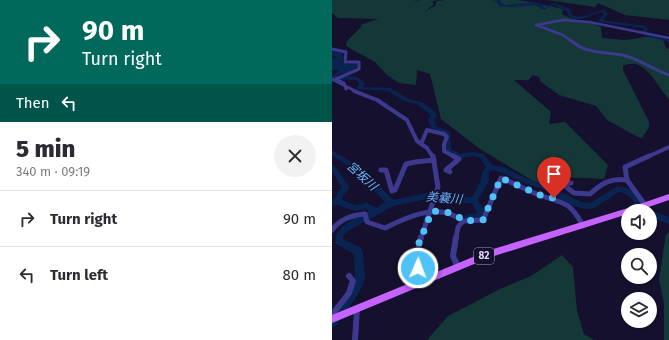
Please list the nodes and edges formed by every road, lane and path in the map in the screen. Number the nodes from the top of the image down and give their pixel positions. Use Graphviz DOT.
graph roads {
  1 [pos="669,38"];
  2 [pos="332,49"];
  3 [pos="669,75"];
  4 [pos="332,79"];
  5 [pos="346,89"];
  6 [pos="421,144"];
  7 [pos="669,147"];
  8 [pos="434,160"];
  9 [pos="381,170"];
  10 [pos="450,172"];
  11 [pos="627,180"];
  12 [pos="571,183"];
  13 [pos="669,197"];
  14 [pos="642,204"];
  15 [pos="648,204"];
  16 [pos="432,211"];
  17 [pos="621,213"];
  18 [pos="463,221"];
  19 [pos="582,226"];
  20 [pos="332,230"];
  21 [pos="458,267"];
  22 [pos="349,276"];
  23 [pos="417,284"];
  24 [pos="357,309"];
  25 [pos="332,314"];
  26 [pos="332,319"];
  27 [pos="355,340"];
  1 -- 3 [label="street"];
  2 -- 5 [label="street"];
  4 -- 5 [label="street"];
  5 -- 6 [label="street"];
  6 -- 8 [label="street"];
  6 -- 10 [label="street"];
  7 -- 11 [label="street"];
  8 -- 9 [label="street"];
  8 -- 16 [label="street"];
  11 -- 12 [label="street"];
  11 -- 14 [label="street"];
  13 -- 15 [label="main road, 82"];
  16 -- 18 [label="street"];
  16 -- 20 [label="street"];
  16 -- 23 [label="street"];
  17 -- 19 [label="main road, 82"];
  18 -- 19 [label="street"];
  18 -- 21 [label="street"];
  19 -- 21 [label="main road, 82"];
  21 -- 23 [label="main road, 82"];
  22 -- 25 [label="street"];
  23 -- 24 [label="main road, 82"];
  24 -- 26 [label="main road, 82"];
  24 -- 27 [label="street"];
}
